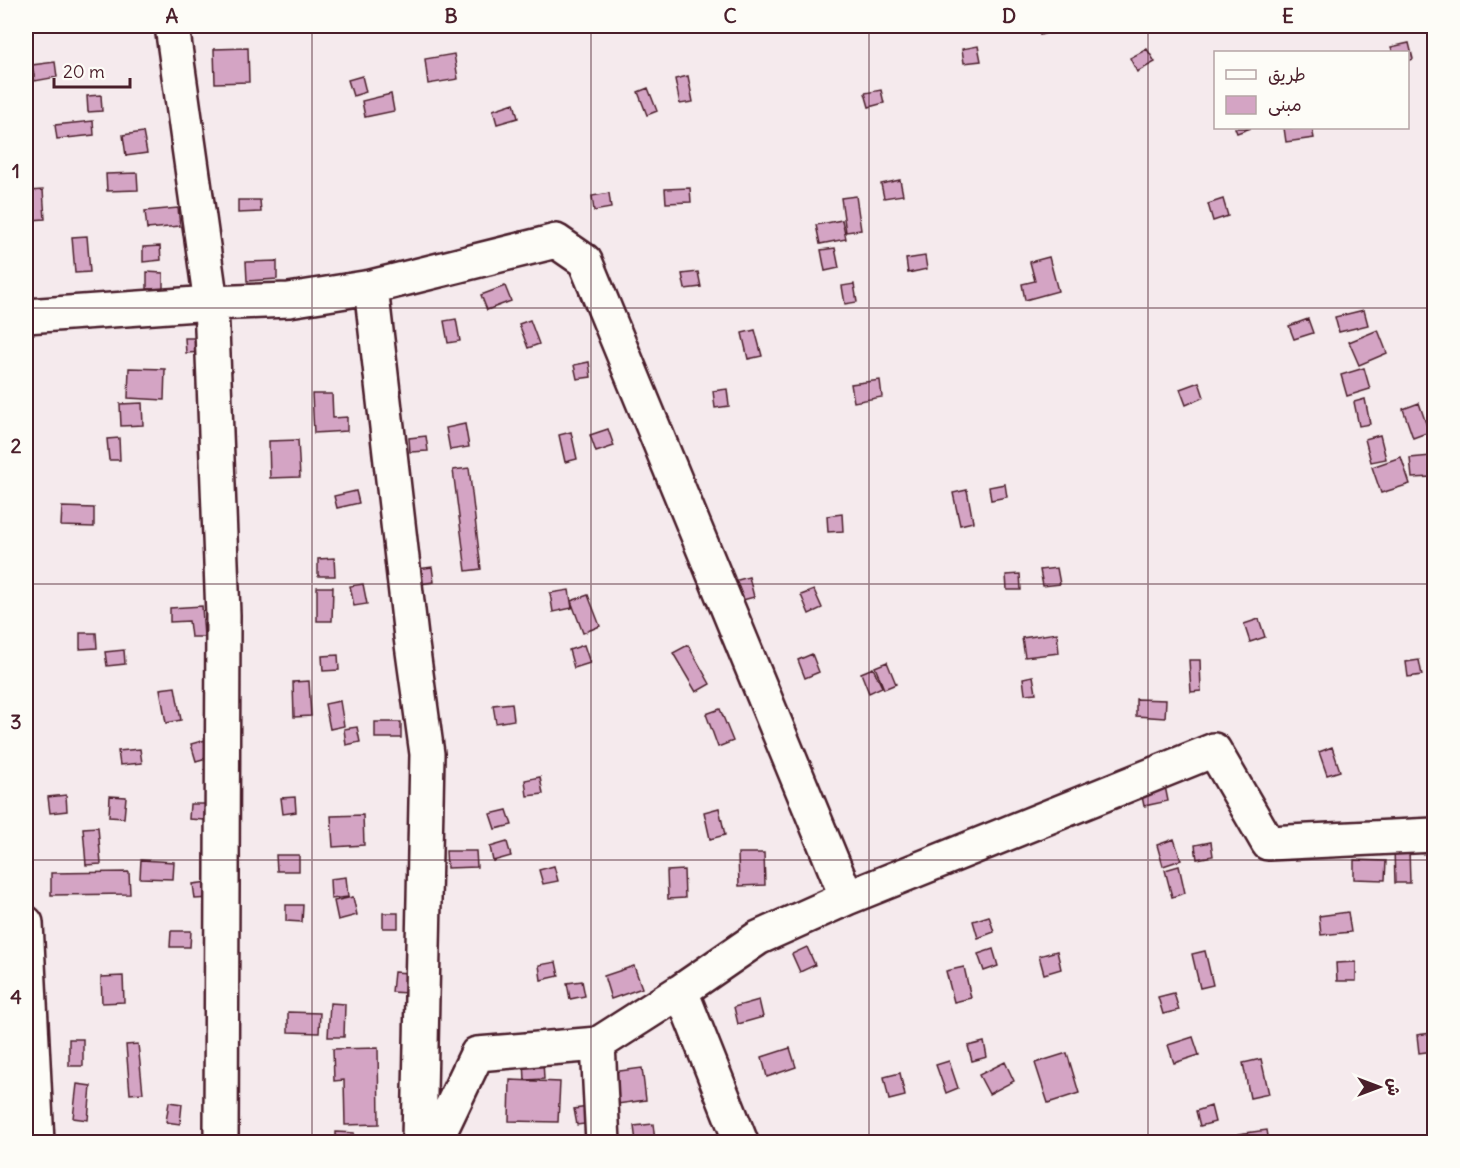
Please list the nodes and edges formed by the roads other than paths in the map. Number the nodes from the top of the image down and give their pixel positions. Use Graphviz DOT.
graph roads {
  1 [pos="172,26"];
  2 [pos="371,287"];
  3 [pos="211,303"];
  4 [pos="26,316"];
  5 [pos="1434,835"];
  6 [pos="847,898"];
  7 [pos="26,923"];
  8 [pos="681,991"];
  9 [pos="598,1044"];
  10 [pos="37,1143"];
  11 [pos="221,1143"];
  12 [pos="419,1143"];
  13 [pos="435,1143"];
  14 [pos="603,1143"];
  15 [pos="741,1143"];
  1 -- 3 [label="street"];
  2 -- 3 [label="street"];
  2 -- 6 [label="street"];
  2 -- 12 [label="street"];
  3 -- 4 [label="street"];
  3 -- 11 [label="street"];
  5 -- 6 [label="street"];
  6 -- 8 [label="street"];
  7 -- 10 [label="street"];
  8 -- 9 [label="street"];
  8 -- 15 [label="street"];
  9 -- 13 [label="street"];
  9 -- 14 [label="street"];
}
